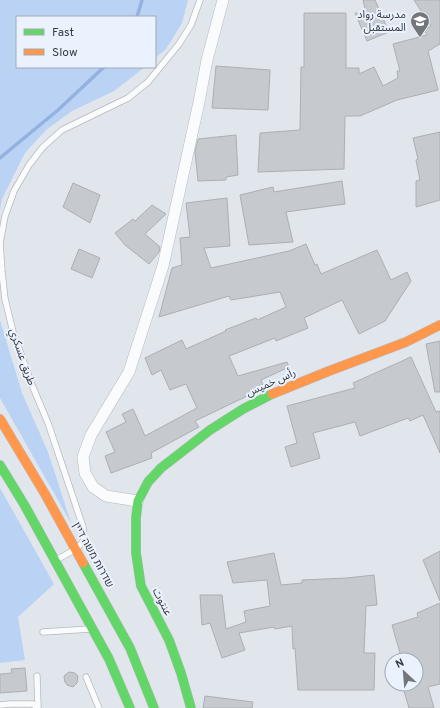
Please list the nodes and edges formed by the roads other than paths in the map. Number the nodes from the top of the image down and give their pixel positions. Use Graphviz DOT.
graph roads {
  1 [pos="200,0"];
  2 [pos="223,0"];
  3 [pos="440,324"];
  4 [pos="0,419"];
  5 [pos="0,465"];
  6 [pos="138,502"];
  7 [pos="76,549"];
  8 [pos="55,560"];
  9 [pos="92,628"];
  10 [pos="43,632"];
  11 [pos="37,676"];
  12 [pos="86,677"];
  13 [pos="0,705"];
  14 [pos="38,708"];
  15 [pos="99,708"];
  16 [pos="130,708"];
  17 [pos="154,708"];
  18 [pos="191,708"];
  1 -- 7 [label="lane, طريق عسكري"];
  2 -- 6 [label="street"];
  3 -- 6 [label="street, رأس خميس"];
  4 -- 7 [label="street, שדרות משה דיין"];
  5 -- 8 [label="street"];
  6 -- 18 [label="street, عنتوت"];
  7 -- 8 [label="lane"];
  7 -- 17 [label="street, שדרות משה דיין"];
  8 -- 9 [label="street"];
  9 -- 10 [label="lane"];
  9 -- 16 [label="street"];
  11 -- 14 [label="lane"];
  12 -- 15 [label="lane"];
  13 -- 14 [label="lane"];
}
